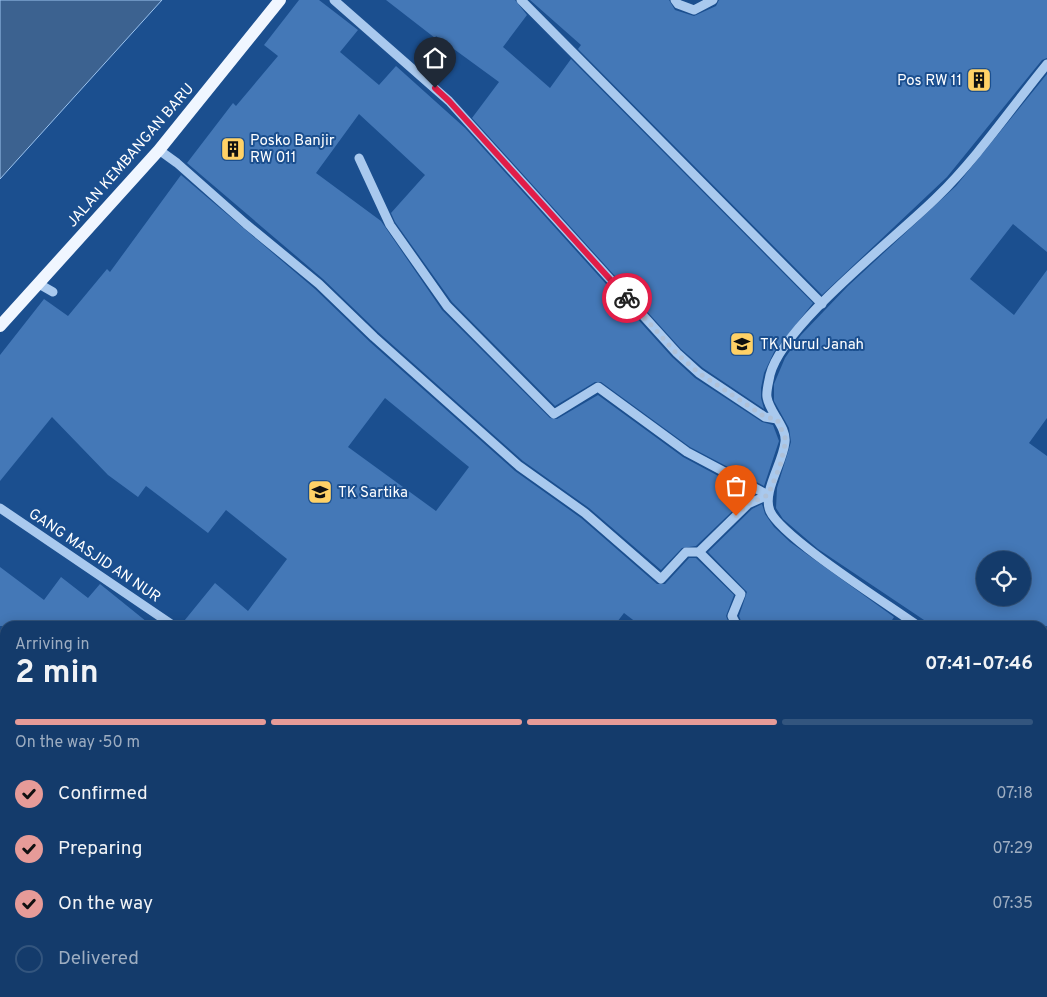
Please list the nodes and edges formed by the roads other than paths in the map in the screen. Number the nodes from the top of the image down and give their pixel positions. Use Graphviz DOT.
graph roads {
  1 [pos="280,0"];
  2 [pos="334,0"];
  3 [pos="521,0"];
  4 [pos="675,0"];
  5 [pos="713,0"];
  6 [pos="1047,64"];
  7 [pos="159,150"];
  8 [pos="359,158"];
  9 [pos="39,284"];
  10 [pos="53,292"];
  11 [pos="822,304"];
  12 [pos="0,326"];
  13 [pos="777,419"];
  14 [pos="768,495"];
  15 [pos="0,508"];
  16 [pos="699,552"];
  17 [pos="167,621"];
  18 [pos="734,621"];
  19 [pos="911,621"];
  1 -- 7 [label="main road, JALAN KEMBANGAN BARU"];
  2 -- 13 [label="street"];
  3 -- 11 [label="street"];
  4 -- 5 [label="street"];
  6 -- 11 [label="street"];
  7 -- 9 [label="main road, JALAN KEMBANGAN BARU"];
  7 -- 16 [label="street"];
  8 -- 14 [label="street"];
  9 -- 10 [label="street"];
  9 -- 12 [label="main road, JALAN KEMBANGAN BARU"];
  11 -- 13 [label="street"];
  13 -- 14 [label="street"];
  14 -- 16 [label="street"];
  14 -- 19 [label="street"];
  15 -- 17 [label="street, GANG MASJID AN NUR"];
  16 -- 18 [label="street"];
}
